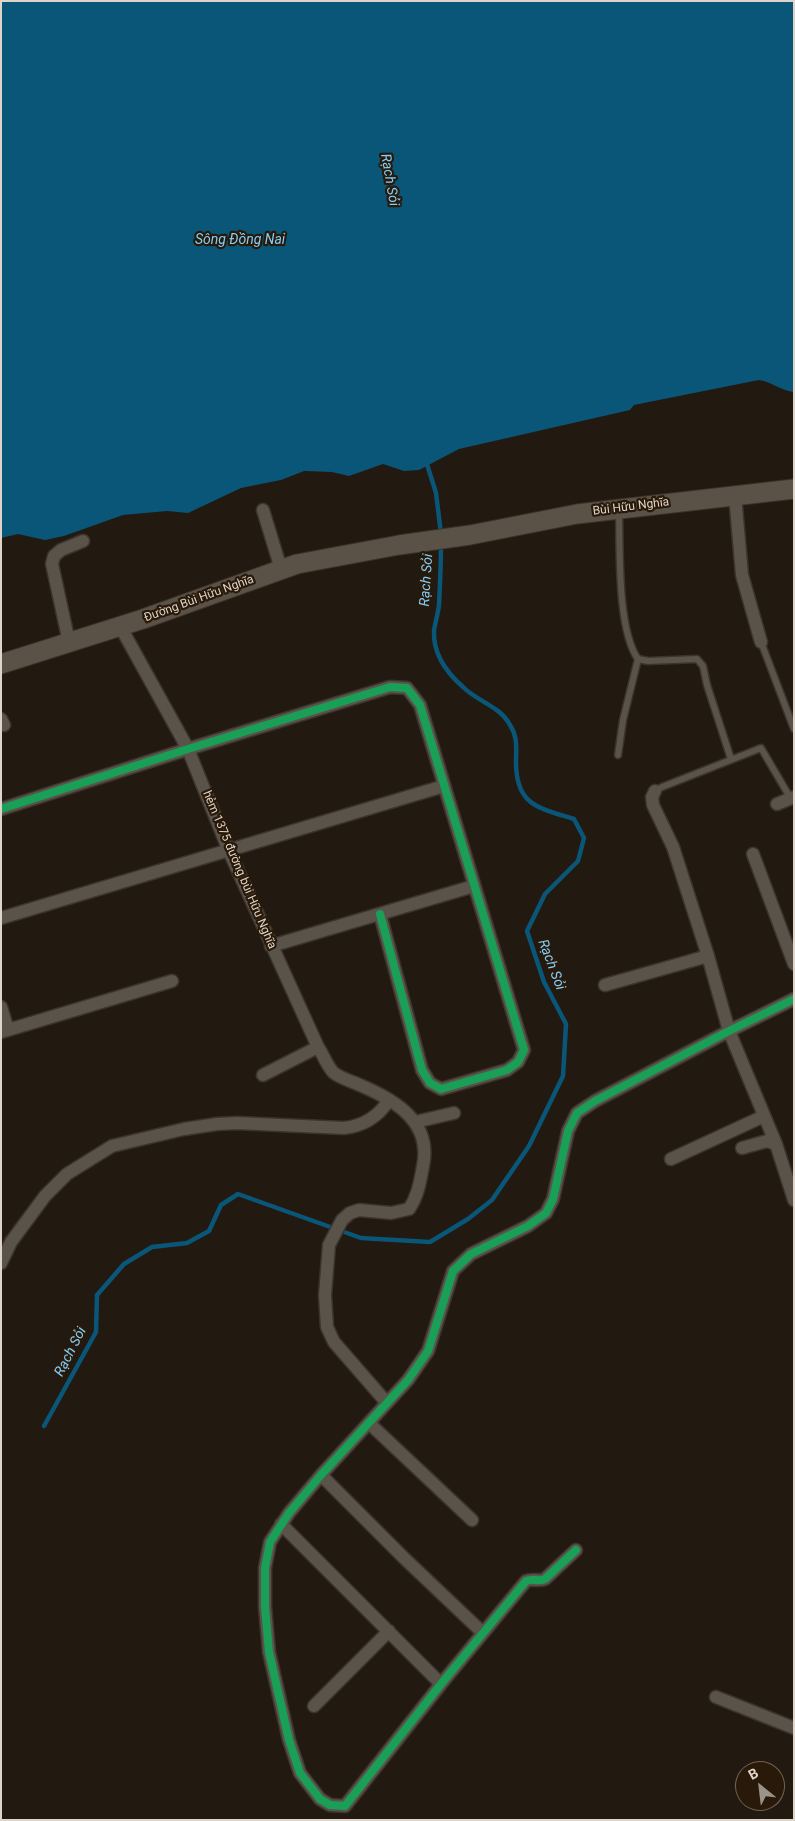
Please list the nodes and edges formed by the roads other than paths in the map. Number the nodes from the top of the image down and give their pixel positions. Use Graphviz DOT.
graph roads {
  1 [pos="794,490"];
  2 [pos="735,495"];
  3 [pos="619,509"];
  4 [pos="264,510"];
  5 [pos="83,542"];
  6 [pos="399,545"];
  7 [pos="281,569"];
  8 [pos="120,626"];
  9 [pos="69,642"];
  10 [pos="761,642"];
  11 [pos="638,659"];
  12 [pos="1,664"];
  13 [pos="794,730"];
  14 [pos="188,749"];
  15 [pos="618,755"];
  16 [pos="731,759"];
  17 [pos="444,786"];
  18 [pos="655,791"];
  19 [pos="792,798"];
  20 [pos="777,804"];
  21 [pos="1,809"];
  22 [pos="229,850"];
  23 [pos="753,854"];
  24 [pos="474,886"];
  25 [pos="380,914"];
  26 [pos="1,918"];
  27 [pos="271,946"];
  28 [pos="708,956"];
  29 [pos="794,964"];
  30 [pos="172,982"];
  31 [pos="605,985"];
  32 [pos="794,1000"];
  33 [pos="1,1007"];
  34 [pos="5,1031"];
  35 [pos="729,1031"];
  36 [pos="318,1047"];
  37 [pos="263,1075"];
  38 [pos="389,1100"];
  39 [pos="454,1114"];
  40 [pos="764,1116"];
  41 [pos="415,1122"];
  42 [pos="776,1144"];
  43 [pos="742,1148"];
  44 [pos="671,1159"];
  45 [pos="794,1200"];
  46 [pos="1,1263"];
  47 [pos="387,1403"];
  48 [pos="369,1423"];
  49 [pos="321,1474"];
  50 [pos="472,1520"];
  51 [pos="280,1524"];
  52 [pos="576,1550"];
  53 [pos="388,1631"];
  54 [pos="483,1633"];
  55 [pos="441,1684"];
  56 [pos="716,1697"];
  57 [pos="314,1706"];
  58 [pos="794,1728"];
  1 -- 2 [label="main road, Bùi Hữu Nghĩa"];
  2 -- 3 [label="main road, Bùi Hữu Nghĩa"];
  2 -- 10 [label="street"];
  3 -- 6 [label="main road, Bùi Hữu Nghĩa"];
  3 -- 11 [label="lane"];
  4 -- 7 [label="street"];
  5 -- 9 [label="street"];
  6 -- 7 [label="main road, Đường Bùi Hữu Nghĩa"];
  7 -- 8 [label="main road, Đường Bùi Hữu Nghĩa"];
  8 -- 9 [label="main road, Đường Bùi Hữu Nghĩa"];
  8 -- 14 [label="street, hẻm 1375 đường bùi Hữu Nghĩa"];
  9 -- 12 [label="main road, Đường Bùi Hữu Nghĩa"];
  10 -- 13 [label="lane"];
  11 -- 15 [label="lane"];
  11 -- 16 [label="lane"];
  14 -- 17 [label="street"];
  14 -- 21 [label="street"];
  14 -- 22 [label="street, hẻm 1375 đường bùi Hữu Nghĩa"];
  16 -- 18 [label="lane"];
  16 -- 19 [label="lane"];
  17 -- 22 [label="street"];
  17 -- 24 [label="street"];
  18 -- 28 [label="street"];
  19 -- 20 [label="street"];
  22 -- 26 [label="street"];
  22 -- 27 [label="street, hẻm 1375 đường bùi Hữu Nghĩa"];
  23 -- 29 [label="street"];
  24 -- 25 [label="street"];
  24 -- 25 [label="street"];
  25 -- 27 [label="street"];
  27 -- 36 [label="street, hẻm 1375 đường bùi Hữu Nghĩa"];
  28 -- 31 [label="street"];
  28 -- 35 [label="street"];
  30 -- 34 [label="street"];
  32 -- 35 [label="street"];
  33 -- 34 [label="street"];
  35 -- 40 [label="street"];
  35 -- 47 [label="street"];
  36 -- 37 [label="street"];
  36 -- 38 [label="street, hẻm 1375 đường bùi Hữu Nghĩa"];
  38 -- 41 [label="street, hẻm 1375 đường bùi Hữu Nghĩa"];
  38 -- 46 [label="street"];
  39 -- 41 [label="street"];
  40 -- 42 [label="street"];
  40 -- 44 [label="street"];
  41 -- 47 [label="street"];
  42 -- 43 [label="street"];
  42 -- 45 [label="street"];
  47 -- 48 [label="street"];
  48 -- 49 [label="street"];
  48 -- 50 [label="street"];
  49 -- 51 [label="street"];
  49 -- 54 [label="street"];
  51 -- 53 [label="street"];
  51 -- 55 [label="street"];
  52 -- 54 [label="street"];
  53 -- 55 [label="street"];
  53 -- 57 [label="street"];
  54 -- 55 [label="street"];
  56 -- 58 [label="street"];
}
